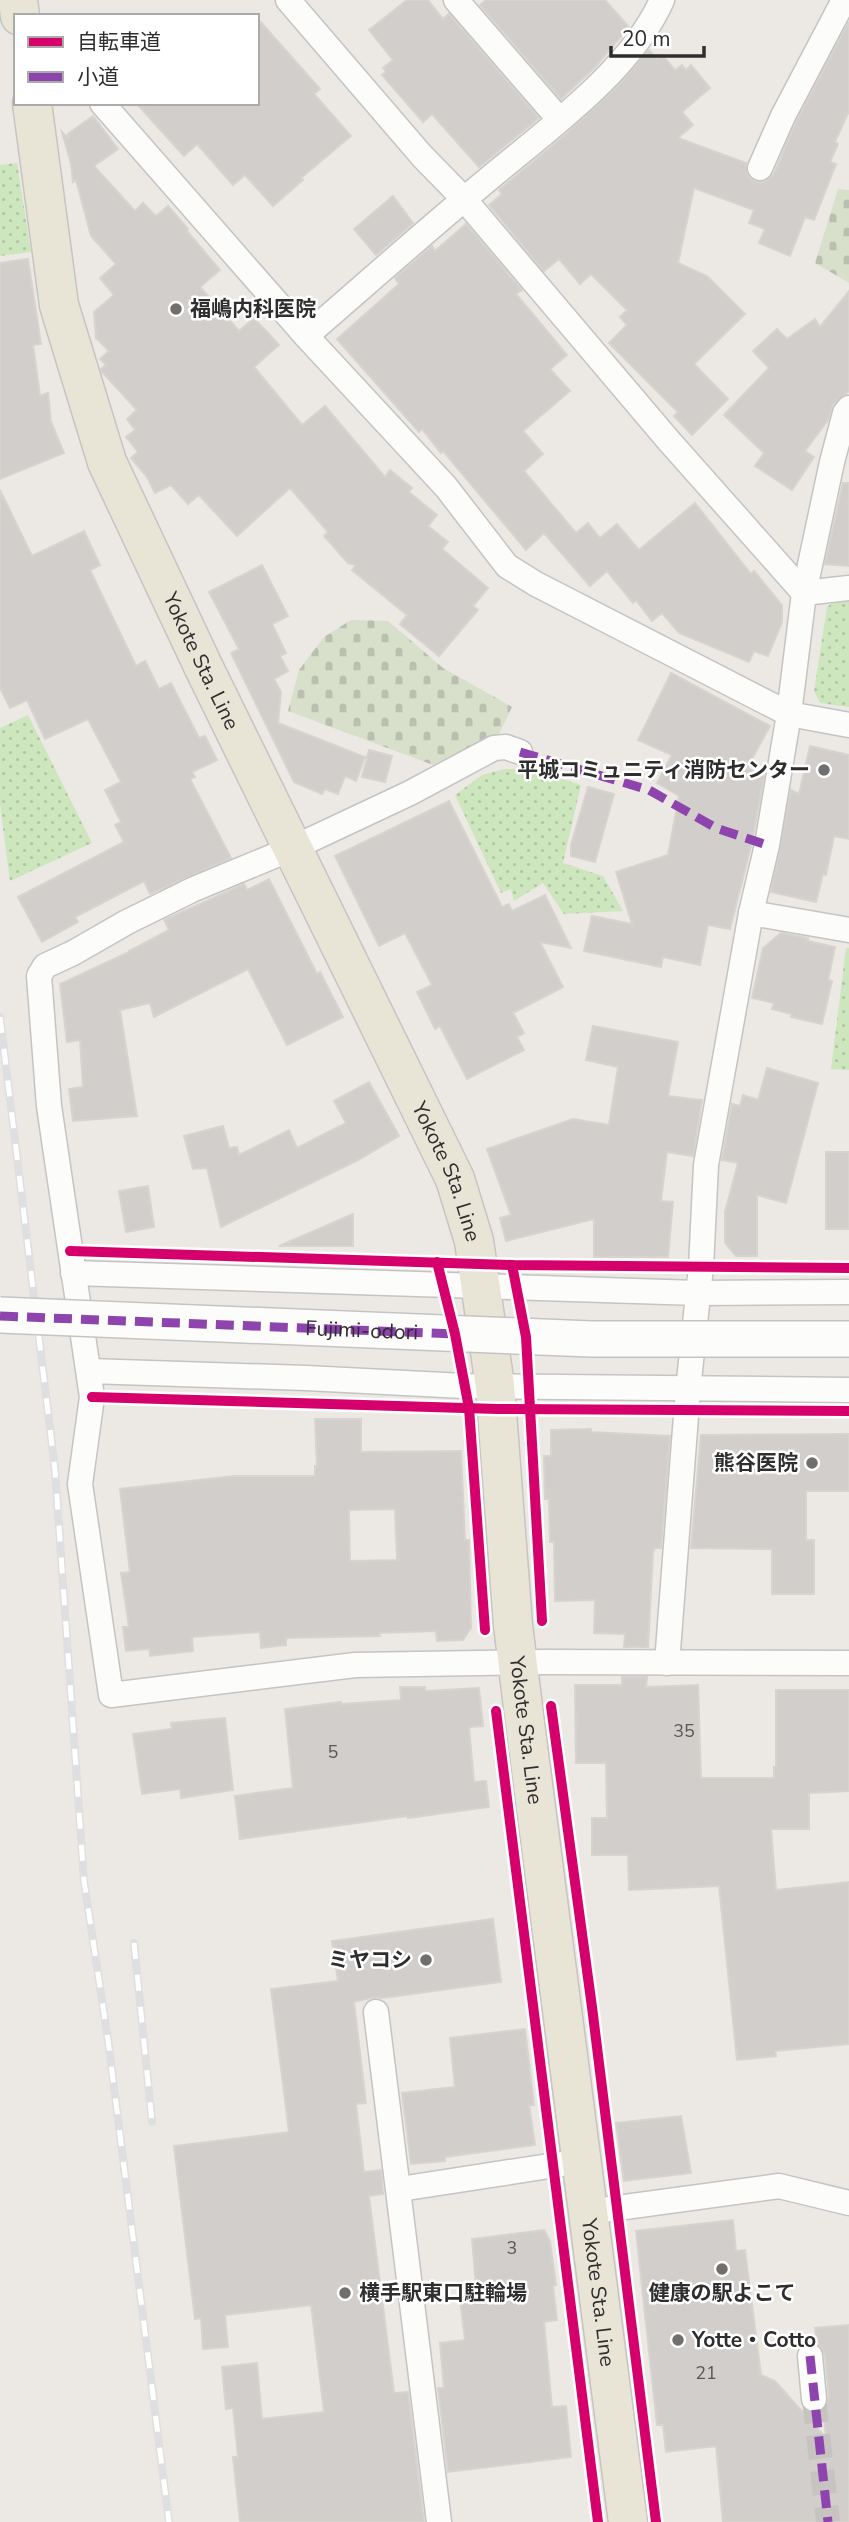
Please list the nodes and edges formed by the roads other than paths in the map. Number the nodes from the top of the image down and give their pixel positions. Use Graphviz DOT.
graph roads {
  1 [pos="288,0"];
  2 [pos="456,0"];
  3 [pos="662,0"];
  4 [pos="844,0"];
  5 [pos="32,105"];
  6 [pos="104,105"];
  7 [pos="559,119"];
  8 [pos="760,168"];
  9 [pos="464,200"];
  10 [pos="306,337"];
  11 [pos="849,408"];
  12 [pos="849,588"];
  13 [pos="804,593"];
  14 [pos="789,714"];
  15 [pos="849,725"];
  16 [pos="520,752"];
  17 [pos="293,848"];
  18 [pos="751,913"];
  19 [pos="849,930"];
  20 [pos="73,1273"];
  21 [pos="482,1285"];
  22 [pos="849,1292"];
  23 [pos="698,1293"];
  24 [pos="0,1315"];
  25 [pos="849,1339"];
  26 [pos="89,1371"];
  27 [pos="495,1385"];
  28 [pos="688,1390"];
  29 [pos="849,1390"];
  30 [pos="518,1663"];
  31 [pos="667,1663"];
  32 [pos="849,1663"];
  33 [pos="376,2012"];
  34 [pos="581,2161"];
  35 [pos="400,2189"];
  36 [pos="849,2203"];
  37 [pos="588,2212"];
  38 [pos="810,2356"];
  39 [pos="814,2399"];
  40 [pos="439,2522"];
  41 [pos="628,2522"];
  1 -- 9 [label="street"];
  2 -- 7 [label="street"];
  3 -- 7 [label="street"];
  4 -- 8 [label="street"];
  5 -- 17 [label="main road, Yokote Sta. Line"];
  6 -- 10 [label="street"];
  7 -- 9 [label="street"];
  9 -- 10 [label="street"];
  9 -- 13 [label="street"];
  10 -- 14 [label="street"];
  11 -- 13 [label="street"];
  12 -- 13 [label="street"];
  13 -- 14 [label="street"];
  14 -- 15 [label="street"];
  14 -- 18 [label="street"];
  16 -- 17 [label="street"];
  17 -- 20 [label="street"];
  17 -- 21 [label="main road, Yokote Sta. Line"];
  18 -- 19 [label="street"];
  18 -- 23 [label="street"];
  20 -- 21 [label="street"];
  20 -- 26 [label="street"];
  21 -- 23 [label="street"];
  21 -- 27 [label="main road, Yokote Sta. Line"];
  22 -- 23 [label="street"];
  23 -- 28 [label="street"];
  24 -- 25 [label="street, Fujimi-odori, bridge"];
  26 -- 27 [label="street"];
  26 -- 30 [label="street"];
  27 -- 28 [label="street"];
  27 -- 30 [label="main road, Yokote Sta. Line"];
  28 -- 29 [label="street"];
  28 -- 31 [label="street"];
  30 -- 31 [label="street"];
  30 -- 34 [label="main road, Yokote Sta. Line"];
  31 -- 32 [label="street"];
  33 -- 35 [label="street"];
  34 -- 35 [label="street"];
  34 -- 37 [label="main road, Yokote Sta. Line"];
  35 -- 40 [label="street"];
  36 -- 37 [label="street"];
  37 -- 41 [label="main road, Yokote Sta. Line"];
  38 -- 39 [label="street"];
}
